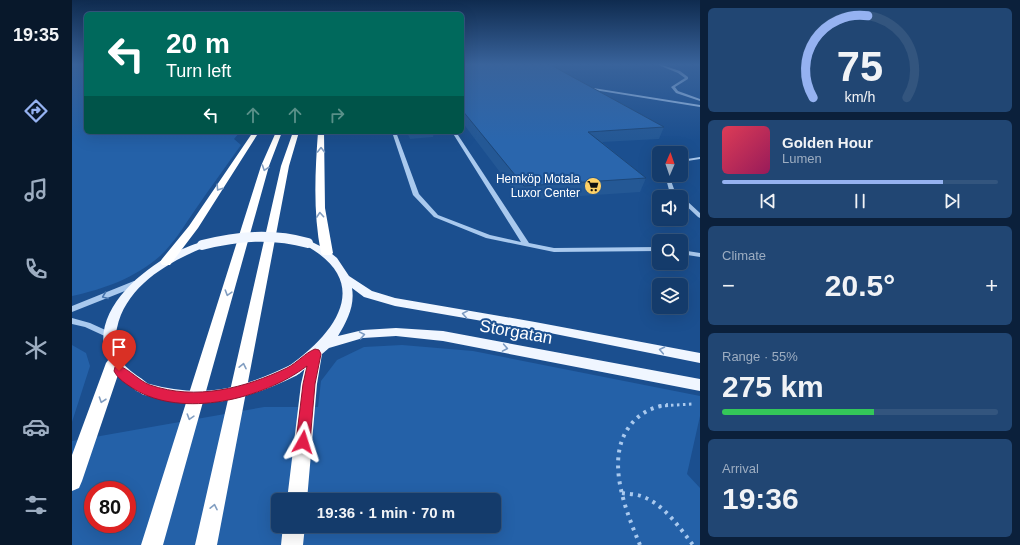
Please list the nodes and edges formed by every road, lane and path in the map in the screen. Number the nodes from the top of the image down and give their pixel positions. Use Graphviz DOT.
graph roads {
  1 [pos="599,89"];
  2 [pos="675,89"];
  3 [pos="700,100"];
  4 [pos="700,106"];
  5 [pos="255,134"];
  6 [pos="278,134"];
  7 [pos="295,134"];
  8 [pos="321,134"];
  9 [pos="395,134"];
  10 [pos="455,134"];
  11 [pos="700,158"];
  12 [pos="688,160"];
  13 [pos="688,205"];
  14 [pos="700,216"];
  15 [pos="526,244"];
  16 [pos="652,249"];
  17 [pos="327,253"];
  18 [pos="688,253"];
  19 [pos="700,255"];
  20 [pos="166,262"];
  21 [pos="346,279"];
  22 [pos="137,283"];
  23 [pos="72,308"];
  24 [pos="72,322"];
  25 [pos="109,335"];
  26 [pos="320,349"];
  27 [pos="700,358"];
  28 [pos="114,363"];
  29 [pos="700,385"];
  30 [pos="695,404"];
  31 [pos="72,481"];
  32 [pos="298,493"];
  33 [pos="622,493"];
  34 [pos="293,533"];
  35 [pos="152,545"];
  36 [pos="206,545"];
  37 [pos="292,545"];
  38 [pos="640,545"];
  39 [pos="693,545"];
  1 -- 4 [label="street"];
  2 -- 3 [label="street"];
  5 -- 20 [label="highway, one-way"];
  6 -- 35 [label="highway, one-way"];
  36 -- 7 [label="highway, one-way"];
  17 -- 8 [label="highway, one-way"];
  9 -- 15 [label="street"];
  10 -- 15 [label="street"];
  11 -- 12 [label="street"];
  13 -- 14 [label="street"];
  15 -- 16 [label="street"];
  17 -- 20 [label="main road, bridge"];
  17 -- 21 [label="main road"];
  18 -- 19 [label="street"];
  20 -- 22 [label="main road"];
  21 -- 26 [label="main road"];
  27 -- 21 [label="main road, Storgatan, one-way"];
  22 -- 23 [label="street, one-way"];
  22 -- 25 [label="main road"];
  24 -- 25 [label="street"];
  25 -- 28 [label="main road"];
  26 -- 28 [label="main road, bridge"];
  26 -- 29 [label="main road, Storgatan, one-way"];
  26 -- 32 [label="highway"];
  28 -- 31 [label="highway, one-way"];
  30 -- 33 [label="path"];
  33 -- 38 [label="path"];
  33 -- 39 [label="path"];
  34 -- 37 [label="highway"];
}
